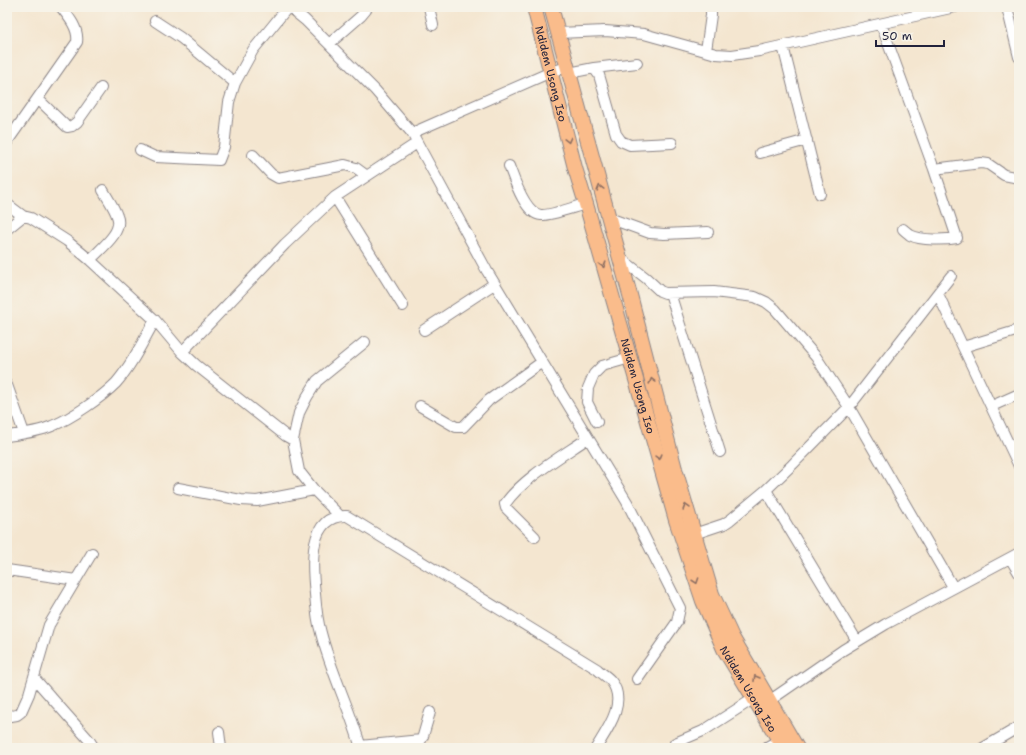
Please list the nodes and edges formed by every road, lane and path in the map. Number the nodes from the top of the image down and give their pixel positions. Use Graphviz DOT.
graph roads {
  1 [pos="61,7"];
  2 [pos="289,7"];
  3 [pos="365,7"];
  4 [pos="429,7"];
  5 [pos="534,7"];
  6 [pos="551,7"];
  7 [pos="711,7"];
  8 [pos="955,7"];
  9 [pos="1007,7"];
  10 [pos="155,21"];
  11 [pos="881,24"];
  12 [pos="432,26"];
  13 [pos="558,32"];
  14 [pos="329,44"];
  15 [pos="783,46"];
  16 [pos="706,51"];
  17 [pos="1019,57"];
  18 [pos="637,62"];
  19 [pos="594,68"];
  20 [pos="568,70"];
  21 [pos="550,72"];
  22 [pos="235,84"];
  23 [pos="100,88"];
  24 [pos="38,99"];
  25 [pos="412,133"];
  26 [pos="807,140"];
  27 [pos="7,142"];
  28 [pos="417,143"];
  29 [pos="672,143"];
  30 [pos="140,150"];
  31 [pos="760,153"];
  32 [pos="253,155"];
  33 [pos="509,166"];
  34 [pos="934,169"];
  35 [pos="367,176"];
  36 [pos="1019,178"];
  37 [pos="103,190"];
  38 [pos="820,194"];
  39 [pos="334,197"];
  40 [pos="7,204"];
  41 [pos="586,204"];
  42 [pos="23,216"];
  43 [pos="609,218"];
  44 [pos="7,229"];
  45 [pos="903,229"];
  46 [pos="708,232"];
  47 [pos="619,257"];
  48 [pos="90,260"];
  49 [pos="951,276"];
  50 [pos="494,284"];
  51 [pos="670,293"];
  52 [pos="938,294"];
  53 [pos="403,306"];
  54 [pos="155,320"];
  55 [pos="424,330"];
  56 [pos="1019,330"];
  57 [pos="364,342"];
  58 [pos="963,347"];
  59 [pos="182,352"];
  60 [pos="630,358"];
  61 [pos="542,362"];
  62 [pos="7,385"];
  63 [pos="1019,394"];
  64 [pos="420,406"];
  65 [pos="992,406"];
  66 [pos="849,407"];
  67 [pos="597,422"];
  68 [pos="24,433"];
  69 [pos="7,436"];
  70 [pos="588,438"];
  71 [pos="293,440"];
  72 [pos="720,452"];
  73 [pos="1019,466"];
  74 [pos="178,488"];
  75 [pos="314,490"];
  76 [pos="766,490"];
  77 [pos="340,516"];
  78 [pos="694,534"];
  79 [pos="536,537"];
  80 [pos="92,553"];
  81 [pos="1014,555"];
  82 [pos="7,570"];
  83 [pos="1019,573"];
  84 [pos="76,580"];
  85 [pos="953,587"];
  86 [pos="857,642"];
  87 [pos="34,678"];
  88 [pos="637,679"];
  89 [pos="753,699"];
  90 [pos="769,701"];
  91 [pos="430,712"];
  92 [pos="7,714"];
  93 [pos="1019,728"];
  94 [pos="219,732"];
  95 [pos="675,743"];
  96 [pos="781,744"];
  97 [pos="361,747"];
  98 [pos="94,748"];
  99 [pos="221,748"];
  100 [pos="596,748"];
  101 [pos="765,748"];
  102 [pos="797,748"];
  103 [pos="983,748"];
  1 -- 24 [label="street"];
  2 -- 14 [label="street"];
  2 -- 22 [label="street"];
  3 -- 14 [label="street"];
  4 -- 12 [label="street"];
  5 -- 21 [label="highway, Ndidem Usong Iso"];
  6 -- 13 [label="highway, Ndidem Usong Iso"];
  7 -- 16 [label="street"];
  8 -- 11 [label="street"];
  9 -- 17 [label="street"];
  10 -- 22 [label="street"];
  11 -- 15 [label="street"];
  11 -- 34 [label="street"];
  13 -- 16 [label="street"];
  13 -- 20 [label="highway, Ndidem Usong Iso"];
  14 -- 25 [label="street"];
  15 -- 16 [label="street"];
  15 -- 26 [label="street"];
  18 -- 19 [label="street"];
  19 -- 20 [label="street"];
  19 -- 29 [label="street"];
  20 -- 21 [label="street"];
  43 -- 20 [label="highway, Ndidem Usong Iso, one-way"];
  21 -- 25 [label="street"];
  21 -- 41 [label="highway, Ndidem Usong Iso, one-way"];
  22 -- 30 [label="street"];
  23 -- 24 [label="street"];
  24 -- 27 [label="street"];
  25 -- 28 [label="street"];
  26 -- 31 [label="street"];
  26 -- 38 [label="street"];
  28 -- 35 [label="street"];
  28 -- 50 [label="street"];
  32 -- 35 [label="street"];
  33 -- 41 [label="street"];
  34 -- 36 [label="street"];
  34 -- 45 [label="street"];
  35 -- 39 [label="street"];
  37 -- 48 [label="street"];
  39 -- 53 [label="street"];
  39 -- 59 [label="street"];
  40 -- 42 [label="street"];
  41 -- 60 [label="highway, Ndidem Usong Iso, one-way"];
  42 -- 44 [label="street"];
  42 -- 48 [label="street"];
  43 -- 46 [label="street"];
  43 -- 47 [label="highway, Ndidem Usong Iso"];
  47 -- 51 [label="street"];
  78 -- 47 [label="highway, Ndidem Usong Iso, one-way"];
  48 -- 54 [label="street"];
  49 -- 52 [label="street"];
  50 -- 55 [label="street"];
  50 -- 61 [label="street"];
  51 -- 66 [label="street"];
  51 -- 72 [label="street"];
  52 -- 58 [label="street"];
  52 -- 66 [label="street"];
  54 -- 59 [label="street"];
  54 -- 68 [label="street"];
  56 -- 58 [label="street"];
  57 -- 71 [label="street"];
  58 -- 65 [label="street"];
  59 -- 71 [label="street"];
  60 -- 67 [label="street"];
  60 -- 89 [label="highway, Ndidem Usong Iso, one-way"];
  61 -- 64 [label="street"];
  61 -- 70 [label="street"];
  62 -- 68 [label="street"];
  63 -- 65 [label="street"];
  65 -- 73 [label="street"];
  66 -- 76 [label="street"];
  66 -- 85 [label="street"];
  68 -- 69 [label="street"];
  70 -- 79 [label="street"];
  70 -- 88 [label="street"];
  71 -- 75 [label="street"];
  74 -- 75 [label="street"];
  75 -- 77 [label="street"];
  76 -- 78 [label="street"];
  76 -- 86 [label="street"];
  77 -- 97 [label="street"];
  77 -- 100 [label="street"];
  90 -- 78 [label="highway, Ndidem Usong Iso, one-way"];
  80 -- 84 [label="street"];
  81 -- 83 [label="street"];
  81 -- 85 [label="street"];
  82 -- 84 [label="street"];
  84 -- 87 [label="street"];
  85 -- 86 [label="street"];
  86 -- 90 [label="street"];
  87 -- 92 [label="street"];
  87 -- 98 [label="street"];
  89 -- 95 [label="street"];
  89 -- 96 [label="highway, Ndidem Usong Iso"];
  90 -- 102 [label="highway, Ndidem Usong Iso"];
  91 -- 97 [label="street"];
  93 -- 103 [label="street"];
  94 -- 99 [label="street"];
  96 -- 101 [label="street"];
}
